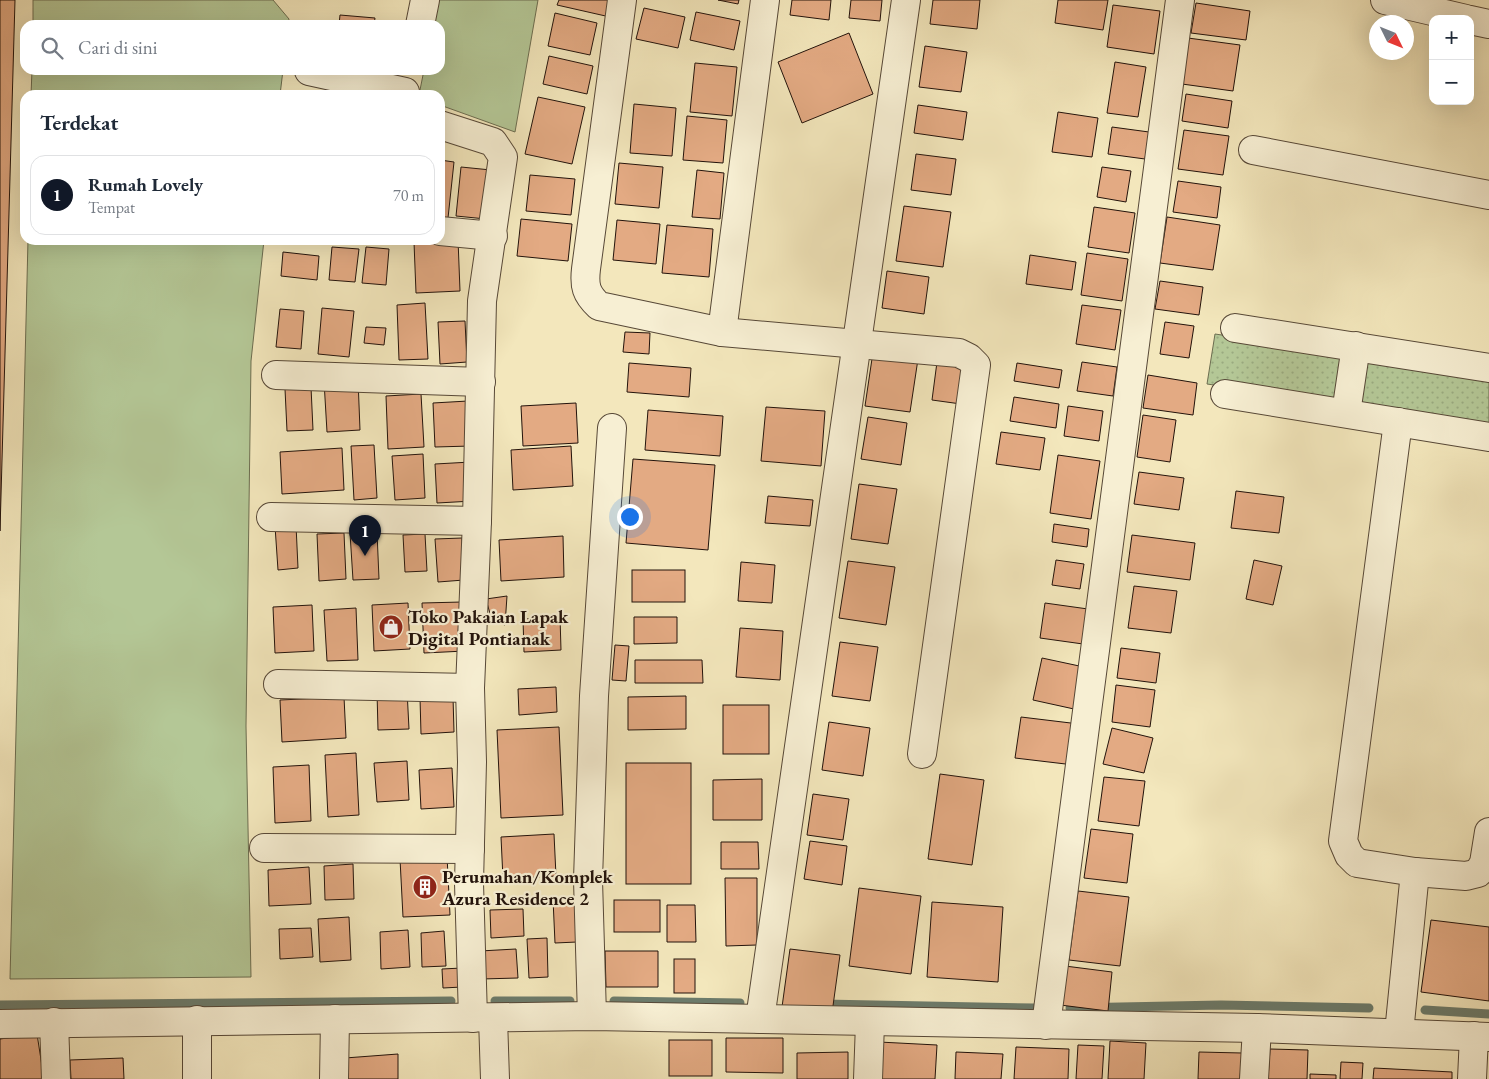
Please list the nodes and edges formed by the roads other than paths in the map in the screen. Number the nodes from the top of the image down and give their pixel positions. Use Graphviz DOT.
graph roads {
  1 [pos="425,0"];
  2 [pos="622,0"];
  3 [pos="765,0"];
  4 [pos="906,0"];
  5 [pos="1180,0"];
  6 [pos="1385,0"];
  7 [pos="1449,15"];
  8 [pos="421,20"];
  9 [pos="1474,21"];
  10 [pos="1489,24"];
  11 [pos="335,75"];
  12 [pos="408,86"];
  13 [pos="445,127"];
  14 [pos="1254,150"];
  15 [pos="1489,195"];
  16 [pos="445,231"];
  17 [pos="493,236"];
  18 [pos="1235,328"];
  19 [pos="722,332"];
  20 [pos="858,345"];
  21 [pos="1356,346"];
  22 [pos="1489,368"];
  23 [pos="276,375"];
  24 [pos="481,382"];
  25 [pos="1225,394"];
  26 [pos="1346,413"];
  27 [pos="1398,422"];
  28 [pos="612,428"];
  29 [pos="1489,437"];
  30 [pos="271,517"];
  31 [pos="477,521"];
  32 [pos="278,684"];
  33 [pos="470,688"];
  34 [pos="922,754"];
  35 [pos="1489,832"];
  36 [pos="264,848"];
  37 [pos="470,850"];
  38 [pos="1415,872"];
  39 [pos="592,1016"];
  40 [pos="483,1018"];
  41 [pos="335,1019"];
  42 [pos="760,1019"];
  43 [pos="197,1020"];
  44 [pos="54,1022"];
  45 [pos="870,1023"];
  46 [pos="0,1024"];
  47 [pos="1046,1025"];
  48 [pos="1256,1028"];
  49 [pos="1399,1033"];
  50 [pos="1482,1036"];
  51 [pos="56,1079"];
  52 [pos="197,1079"];
  53 [pos="334,1079"];
  54 [pos="495,1079"];
  55 [pos="868,1079"];
  56 [pos="1254,1079"];
  57 [pos="1472,1079"];
  1 -- 8 [label="street"];
  2 -- 19 [label="street"];
  3 -- 19 [label="street"];
  4 -- 20 [label="street"];
  5 -- 47 [label="street"];
  6 -- 7 [label="street"];
  9 -- 10 [label="street"];
  11 -- 12 [label="street"];
  13 -- 17 [label="street"];
  14 -- 15 [label="street"];
  16 -- 17 [label="street"];
  17 -- 24 [label="street"];
  18 -- 21 [label="street"];
  19 -- 20 [label="street"];
  20 -- 34 [label="street"];
  20 -- 42 [label="street"];
  21 -- 22 [label="street"];
  21 -- 26 [label="street"];
  23 -- 24 [label="street"];
  24 -- 31 [label="street"];
  25 -- 26 [label="street"];
  26 -- 27 [label="street"];
  27 -- 29 [label="street"];
  27 -- 38 [label="street"];
  28 -- 39 [label="street"];
  30 -- 31 [label="street"];
  31 -- 33 [label="street"];
  32 -- 33 [label="street"];
  33 -- 37 [label="street"];
  35 -- 38 [label="street"];
  36 -- 37 [label="street"];
  37 -- 40 [label="street"];
  38 -- 49 [label="street"];
  39 -- 40 [label="street"];
  39 -- 42 [label="street"];
  40 -- 41 [label="street"];
  40 -- 54 [label="street"];
  41 -- 43 [label="street"];
  41 -- 53 [label="street"];
  42 -- 45 [label="street"];
  43 -- 44 [label="street"];
  43 -- 52 [label="street"];
  44 -- 46 [label="street"];
  44 -- 51 [label="street"];
  45 -- 47 [label="street"];
  45 -- 55 [label="street"];
  47 -- 48 [label="street"];
  48 -- 49 [label="street"];
  48 -- 56 [label="street"];
  49 -- 50 [label="street"];
  50 -- 57 [label="street"];
}
